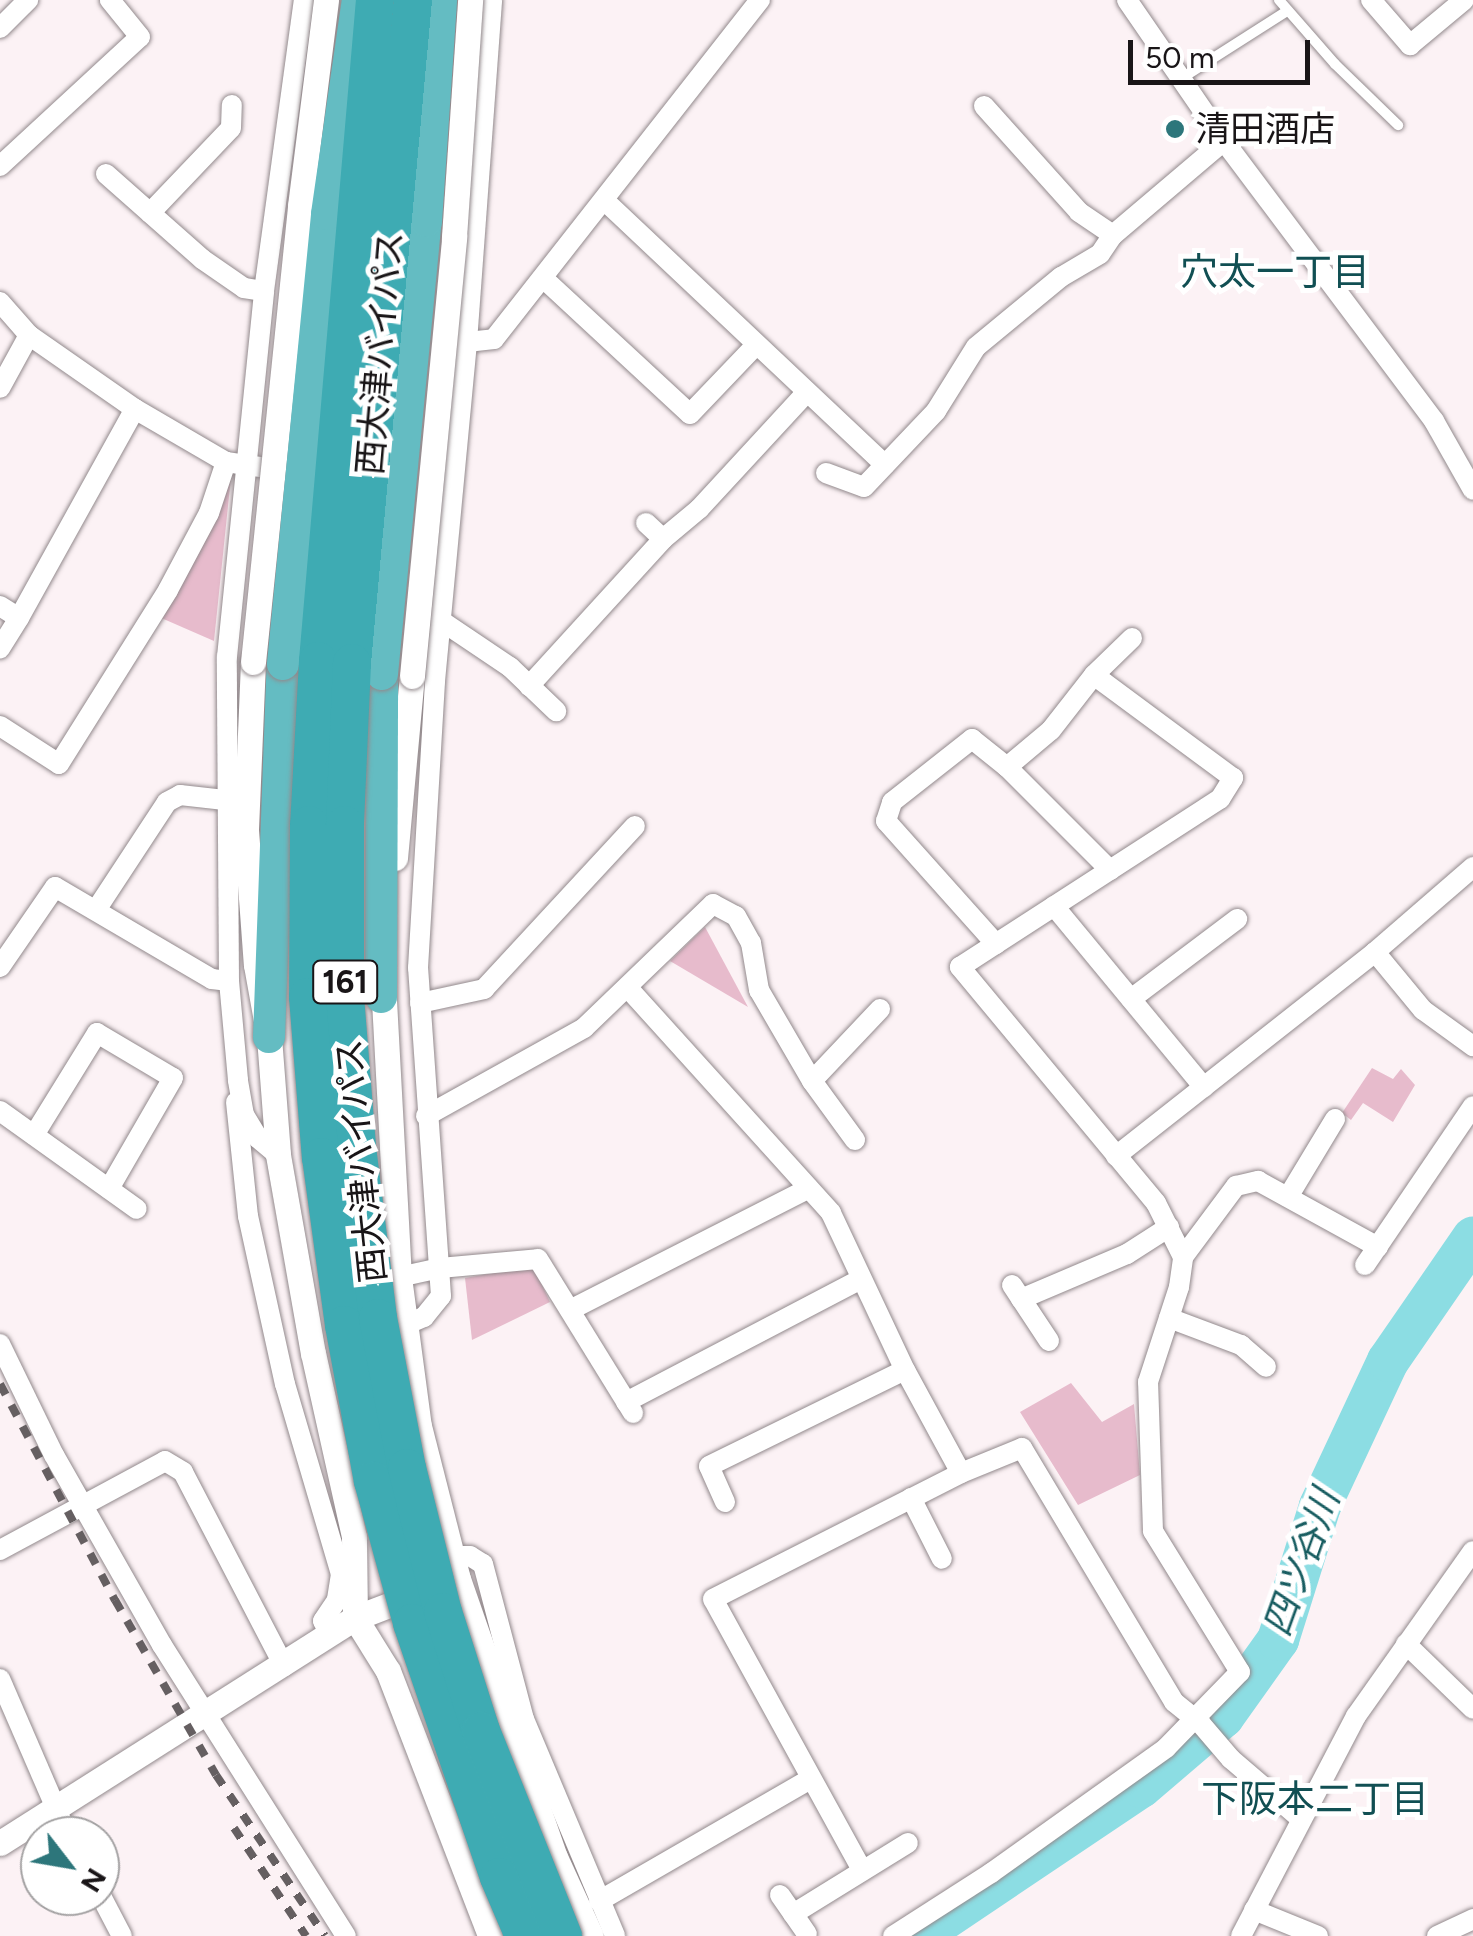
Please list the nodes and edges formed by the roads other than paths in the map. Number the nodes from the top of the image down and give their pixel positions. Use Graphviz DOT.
graph roads {
  1 [pos="28,0"];
  2 [pos="110,0"];
  3 [pos="304,0"];
  4 [pos="326,0"];
  5 [pos="358,0"];
  6 [pos="376,0"];
  7 [pos="413,0"];
  8 [pos="441,0"];
  9 [pos="470,0"];
  10 [pos="492,0"];
  11 [pos="760,0"];
  12 [pos="1126,0"];
  13 [pos="1279,0"];
  14 [pos="1372,0"];
  15 [pos="1464,0"];
  16 [pos="1287,12"];
  17 [pos="0,28"];
  18 [pos="1181,79"];
  19 [pos="232,105"];
  20 [pos="984,106"];
  21 [pos="1398,125"];
  22 [pos="1224,141"];
  23 [pos="0,166"];
  24 [pos="106,174"];
  25 [pos="604,200"];
  26 [pos="150,213"];
  27 [pos="1113,235"];
  28 [pos="543,278"];
  29 [pos="264,291"];
  30 [pos="0,302"];
  31 [pos="29,335"];
  32 [pos="467,342"];
  33 [pos="756,345"];
  34 [pos="0,388"];
  35 [pos="806,394"];
  36 [pos="135,409"];
  37 [pos="235,465"];
  38 [pos="885,465"];
  39 [pos="826,473"];
  40 [pos="454,486"];
  41 [pos="1473,490"];
  42 [pos="646,523"];
  43 [pos="663,539"];
  44 [pos="0,606"];
  45 [pos="19,618"];
  46 [pos="443,622"];
  47 [pos="1132,638"];
  48 [pos="0,649"];
  49 [pos="268,663"];
  50 [pos="397,675"];
  51 [pos="1094,675"];
  52 [pos="529,686"];
  53 [pos="556,711"];
  54 [pos="0,726"];
  55 [pos="1008,767"];
  56 [pos="225,800"];
  57 [pos="636,826"];
  58 [pos="1473,868"];
  59 [pos="1110,870"];
  60 [pos="1054,906"];
  61 [pos="96,910"];
  62 [pos="1236,919"];
  63 [pos="996,944"];
  64 [pos="1375,952"];
  65 [pos="0,967"];
  66 [pos="229,982"];
  67 [pos="628,988"];
  68 [pos="381,997"];
  69 [pos="1132,999"];
  70 [pos="420,1003"];
  71 [pos="880,1008"];
  72 [pos="269,1037"];
  73 [pos="1473,1046"];
  74 [pos="238,1080"];
  75 [pos="812,1081"];
  76 [pos="1204,1087"];
  77 [pos="1473,1106"];
  78 [pos="0,1112"];
  79 [pos="426,1116"];
  80 [pos="1334,1119"];
  81 [pos="34,1135"];
  82 [pos="855,1140"];
  83 [pos="278,1156"];
  84 [pos="1116,1156"];
  85 [pos="809,1188"];
  86 [pos="109,1189"];
  87 [pos="1288,1197"];
  88 [pos="137,1209"];
  89 [pos="1169,1227"];
  90 [pos="1378,1246"];
  91 [pos="1183,1257"];
  92 [pos="1365,1265"];
  93 [pos="440,1268"];
  94 [pos="399,1277"];
  95 [pos="861,1280"];
  96 [pos="570,1310"];
  97 [pos="1169,1318"];
  98 [pos="406,1325"];
  99 [pos="1049,1341"];
  100 [pos="0,1344"];
  101 [pos="1266,1368"];
  102 [pos="905,1370"];
  103 [pos="961,1472"];
  104 [pos="910,1498"];
  105 [pos="725,1502"];
  106 [pos="83,1505"];
  107 [pos="0,1550"];
  108 [pos="1473,1552"];
  109 [pos="942,1559"];
  110 [pos="455,1567"];
  111 [pos="355,1618"];
  112 [pos="330,1636"];
  113 [pos="1406,1644"];
  114 [pos="284,1666"];
  115 [pos="0,1679"];
  116 [pos="1473,1710"];
  117 [pos="204,1716"];
  118 [pos="1203,1726"];
  119 [pos="809,1780"];
  120 [pos="55,1810"];
  121 [pos="58,1816"];
  122 [pos="1301,1819"];
  123 [pos="0,1843"];
  124 [pos="908,1843"];
  125 [pos="862,1870"];
  126 [pos="780,1895"];
  127 [pos="599,1901"];
  128 [pos="1254,1910"];
  129 [pos="793,1914"];
  130 [pos="1473,1920"];
  131 [pos="806,1934"];
  132 [pos="346,1936"];
  133 [pos="490,1936"];
  134 [pos="524,1936"];
  135 [pos="563,1936"];
  136 [pos="591,1936"];
  137 [pos="616,1936"];
  138 [pos="893,1936"];
  139 [pos="1241,1936"];
  140 [pos="1318,1936"];
  141 [pos="1437,1936"];
  1 -- 17 [label="street"];
  2 -- 23 [label="street"];
  3 -- 29 [label="street"];
  4 -- 49 [label="street, bridge"];
  5 -- 49 [label="highway, bridge"];
  6 -- 134 [label="highway, 西大津バイパス / 161, bridge"];
  7 -- 135 [label="highway, 西大津バイパス / 161, bridge"];
  8 -- 50 [label="highway, bridge"];
  9 -- 50 [label="street, bridge"];
  10 -- 32 [label="street"];
  11 -- 25 [label="street"];
  12 -- 18 [label="street"];
  13 -- 16 [label="lane"];
  14 -- 15 [label="street"];
  16 -- 18 [label="lane"];
  16 -- 21 [label="lane"];
  18 -- 22 [label="street"];
  19 -- 26 [label="street"];
  20 -- 27 [label="street"];
  22 -- 27 [label="street"];
  22 -- 41 [label="street"];
  24 -- 26 [label="street"];
  25 -- 28 [label="street"];
  25 -- 33 [label="street"];
  26 -- 29 [label="street"];
  27 -- 38 [label="street"];
  28 -- 32 [label="street"];
  28 -- 33 [label="street"];
  29 -- 37 [label="street"];
  30 -- 31 [label="street"];
  31 -- 34 [label="street"];
  31 -- 36 [label="street"];
  32 -- 40 [label="street"];
  33 -- 35 [label="street"];
  35 -- 38 [label="street"];
  35 -- 43 [label="street"];
  36 -- 37 [label="street"];
  36 -- 45 [label="street"];
  37 -- 40 [label="street"];
  37 -- 54 [label="street"];
  37 -- 56 [label="street"];
  38 -- 39 [label="street"];
  40 -- 46 [label="street"];
  42 -- 43 [label="street"];
  43 -- 52 [label="street"];
  44 -- 45 [label="street"];
  45 -- 48 [label="street"];
  46 -- 52 [label="street"];
  46 -- 70 [label="street"];
  47 -- 51 [label="street"];
  49 -- 72 [label="highway"];
  50 -- 68 [label="highway"];
  51 -- 55 [label="street"];
  51 -- 59 [label="street"];
  52 -- 53 [label="street"];
  55 -- 59 [label="street"];
  55 -- 63 [label="street"];
  56 -- 61 [label="street"];
  56 -- 66 [label="street"];
  57 -- 70 [label="street"];
  58 -- 64 [label="street"];
  59 -- 60 [label="street"];
  60 -- 63 [label="street"];
  60 -- 69 [label="street"];
  61 -- 65 [label="street"];
  61 -- 66 [label="street"];
  62 -- 69 [label="street"];
  63 -- 84 [label="street"];
  64 -- 73 [label="street"];
  64 -- 76 [label="street"];
  66 -- 74 [label="street"];
  67 -- 75 [label="street"];
  67 -- 79 [label="street"];
  67 -- 85 [label="street"];
  68 -- 94 [label="street"];
  69 -- 76 [label="street"];
  70 -- 79 [label="street"];
  71 -- 75 [label="street"];
  72 -- 83 [label="street"];
  74 -- 83 [label="street"];
  74 -- 112 [label="street"];
  75 -- 82 [label="street"];
  76 -- 84 [label="street"];
  77 -- 90 [label="street"];
  78 -- 81 [label="street"];
  79 -- 93 [label="street"];
  80 -- 87 [label="street"];
  81 -- 86 [label="street"];
  81 -- 86 [label="street"];
  83 -- 111 [label="street"];
  84 -- 89 [label="street"];
  85 -- 95 [label="street"];
  85 -- 96 [label="street"];
  86 -- 88 [label="street"];
  87 -- 90 [label="street"];
  87 -- 91 [label="street"];
  89 -- 91 [label="street"];
  89 -- 99 [label="street"];
  90 -- 92 [label="street"];
  91 -- 97 [label="street"];
  93 -- 94 [label="street"];
  93 -- 96 [label="street"];
  93 -- 98 [label="street"];
  94 -- 98 [label="street"];
  95 -- 96 [label="street"];
  95 -- 102 [label="street"];
  97 -- 101 [label="street"];
  97 -- 118 [label="street"];
  98 -- 110 [label="street"];
  100 -- 106 [label="street"];
  102 -- 103 [label="street"];
  102 -- 105 [label="street"];
  103 -- 104 [label="street"];
  103 -- 118 [label="street"];
  104 -- 109 [label="street"];
  104 -- 119 [label="street"];
  106 -- 107 [label="street"];
  106 -- 114 [label="street"];
  106 -- 117 [label="street"];
  108 -- 113 [label="street"];
  110 -- 111 [label="street"];
  110 -- 127 [label="street"];
  110 -- 136 [label="street"];
  111 -- 112 [label="street"];
  111 -- 133 [label="street"];
  112 -- 114 [label="street"];
  113 -- 116 [label="street"];
  113 -- 122 [label="street"];
  114 -- 117 [label="street"];
  115 -- 120 [label="street"];
  117 -- 120 [label="street"];
  117 -- 132 [label="street"];
  118 -- 122 [label="street"];
  118 -- 138 [label="street"];
  119 -- 125 [label="street"];
  119 -- 127 [label="street"];
  120 -- 121 [label="street"];
  120 -- 123 [label="street"];
  122 -- 128 [label="street"];
  124 -- 125 [label="street"];
  125 -- 129 [label="street"];
  126 -- 129 [label="street"];
  127 -- 137 [label="street"];
  128 -- 139 [label="street"];
  128 -- 140 [label="street"];
  129 -- 131 [label="street"];
  130 -- 141 [label="street"];
}
